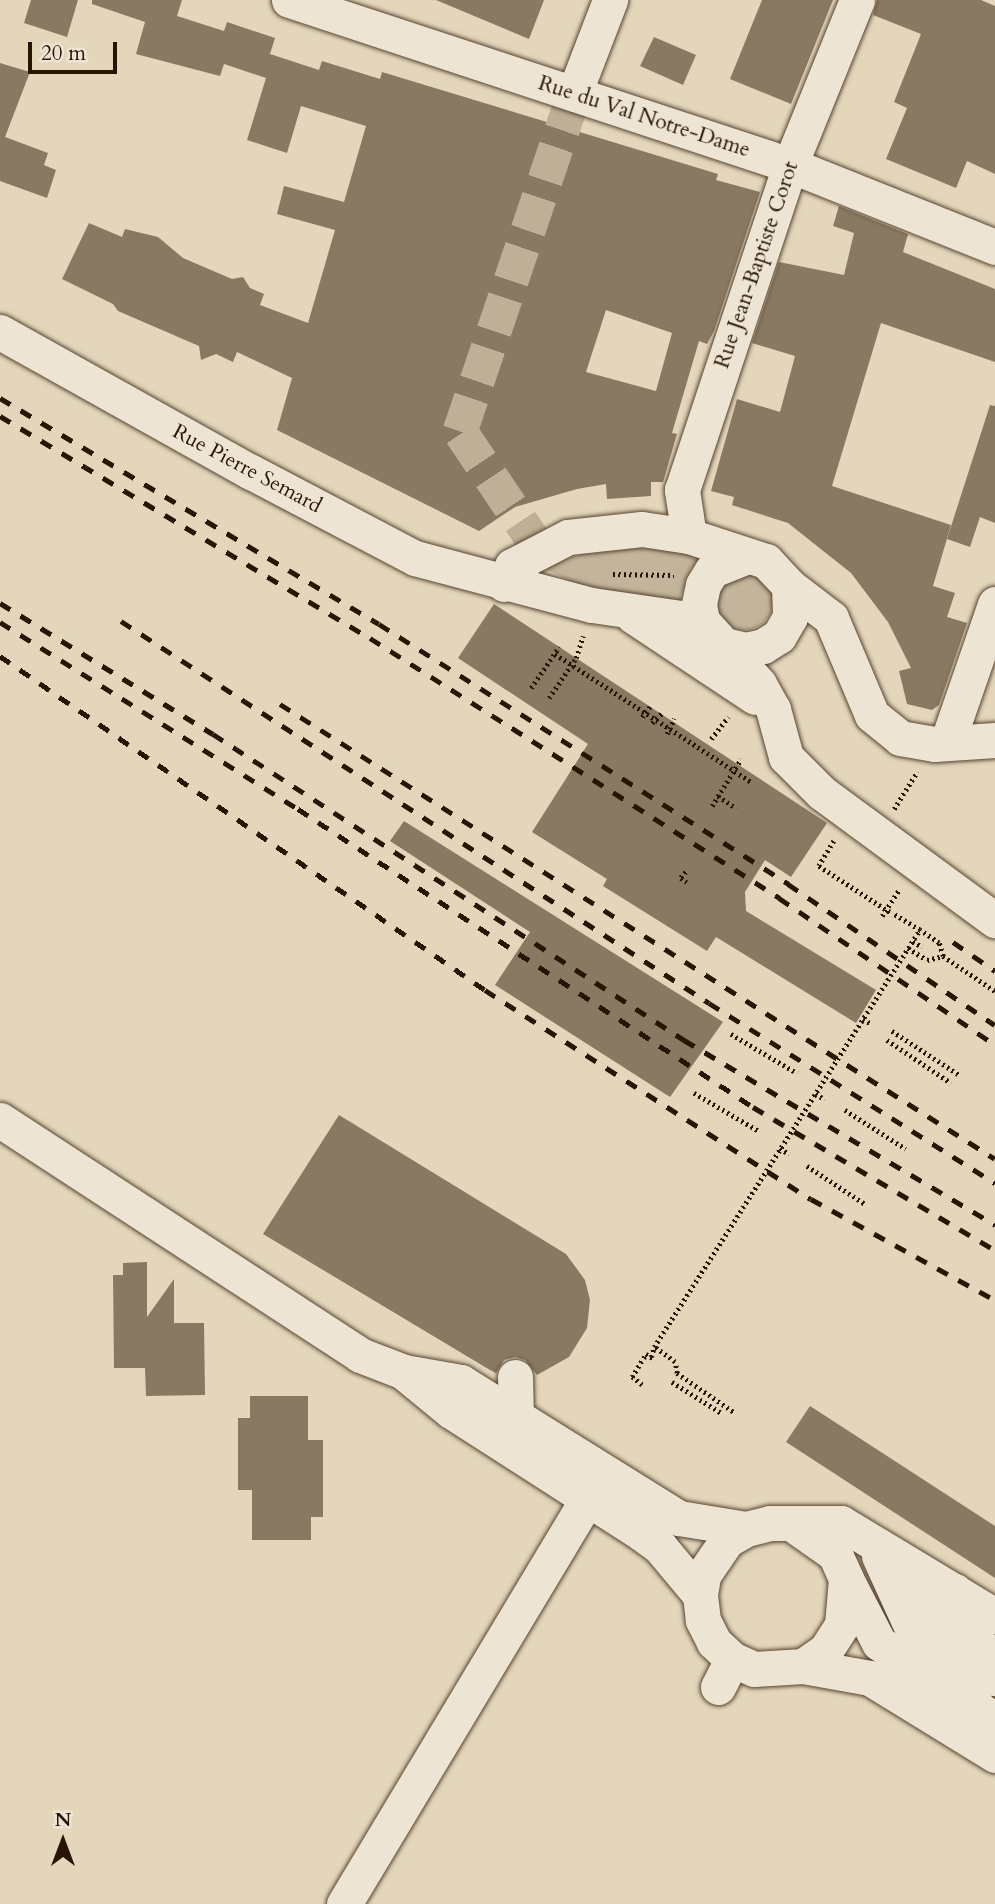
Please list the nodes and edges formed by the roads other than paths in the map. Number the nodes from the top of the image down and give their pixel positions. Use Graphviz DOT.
graph roads {
  1 [pos="289,0"];
  2 [pos="610,0"];
  3 [pos="857,0"];
  4 [pos="574,94"];
  5 [pos="790,165"];
  6 [pos="995,247"];
  7 [pos="0,332"];
  8 [pos="689,536"];
  9 [pos="745,556"];
  10 [pos="504,584"];
  11 [pos="789,586"];
  12 [pos="995,604"];
  13 [pos="627,612"];
  14 [pos="713,633"];
  15 [pos="772,709"];
  16 [pos="995,740"];
  17 [pos="927,742"];
  18 [pos="995,920"];
  19 [pos="0,1120"];
  20 [pos="404,1373"];
  21 [pos="515,1377"];
  22 [pos="516,1417"];
  23 [pos="596,1486"];
  24 [pos="795,1526"];
  25 [pos="746,1529"];
  26 [pos="870,1538"];
  27 [pos="904,1559"];
  28 [pos="846,1579"];
  29 [pos="955,1591"];
  30 [pos="700,1595"];
  31 [pos="995,1616"];
  32 [pos="803,1667"];
  33 [pos="995,1678"];
  34 [pos="937,1683"];
  35 [pos="986,1714"];
  36 [pos="995,1755"];
  37 [pos="344,1904"];
  1 -- 4 [label="street, Rue du Val Notre-Dame"];
  2 -- 4 [label="street"];
  3 -- 5 [label="street, Rue Jean-Baptiste Corot"];
  4 -- 5 [label="street, Rue du Val Notre-Dame"];
  5 -- 6 [label="street, Rue du Val Notre-Dame"];
  5 -- 8 [label="street, Rue Jean-Baptiste Corot"];
  7 -- 10 [label="street, Rue Pierre Semard"];
  8 -- 9 [label="street"];
  8 -- 10 [label="street"];
  9 -- 11 [label="street"];
  9 -- 14 [label="street"];
  10 -- 13 [label="street, Rue Pierre Semard"];
  11 -- 14 [label="street"];
  11 -- 17 [label="street"];
  12 -- 17 [label="street"];
  13 -- 14 [label="street"];
  13 -- 15 [label="street"];
  14 -- 15 [label="street"];
  15 -- 18 [label="street"];
  16 -- 17 [label="street"];
  19 -- 20 [label="street"];
  20 -- 22 [label="street"];
  20 -- 23 [label="street"];
  21 -- 22 [label="street"];
  22 -- 23 [label="street"];
  23 -- 25 [label="street"];
  23 -- 30 [label="street"];
  23 -- 37 [label="street"];
  24 -- 25 [label="street"];
  24 -- 26 [label="street"];
  24 -- 28 [label="street"];
  25 -- 30 [label="street"];
  26 -- 27 [label="street"];
  26 -- 34 [label="street"];
  27 -- 29 [label="street"];
  27 -- 35 [label="street"];
  28 -- 32 [label="street"];
  28 -- 34 [label="street"];
  29 -- 31 [label="street"];
  29 -- 33 [label="street"];
  30 -- 32 [label="street"];
  32 -- 36 [label="street"];
  34 -- 35 [label="street"];
}
